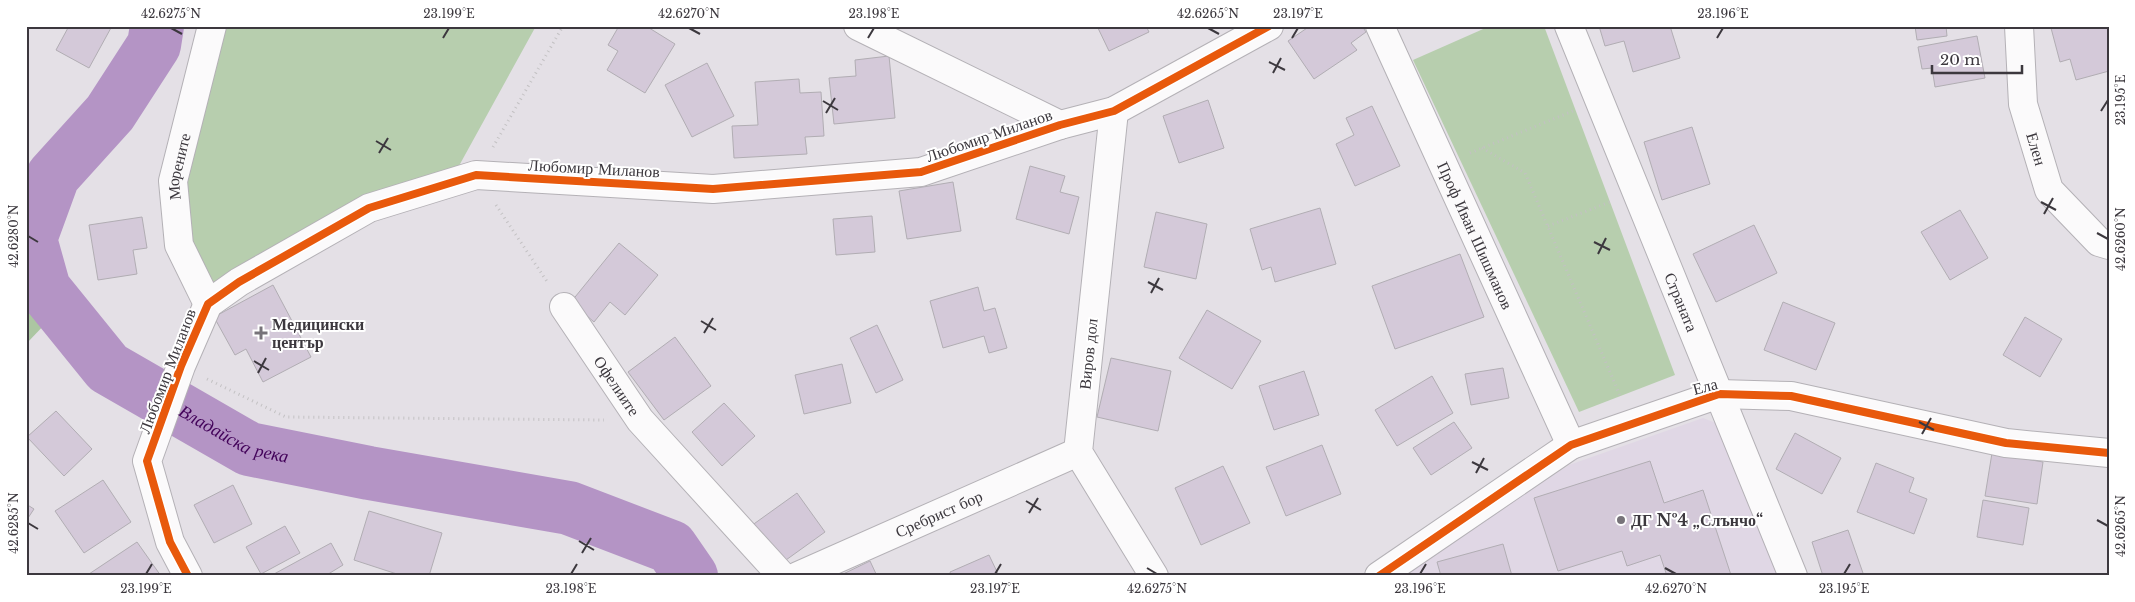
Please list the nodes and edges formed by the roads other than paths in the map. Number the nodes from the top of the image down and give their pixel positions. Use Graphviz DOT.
graph roads {
  1 [pos="212,26"];
  2 [pos="858,26"];
  3 [pos="1269,26"];
  4 [pos="1380,26"];
  5 [pos="1569,26"];
  6 [pos="2019,26"];
  7 [pos="1114,111"];
  8 [pos="1060,125"];
  9 [pos="2109,245"];
  10 [pos="208,304"];
  11 [pos="564,307"];
  12 [pos="1718,394"];
  13 [pos="1571,445"];
  14 [pos="1078,452"];
  15 [pos="2109,453"];
  16 [pos="188,576"];
  17 [pos="782,576"];
  18 [pos="798,576"];
  19 [pos="1154,576"];
  20 [pos="1379,576"];
  21 [pos="1793,576"];
  1 -- 10 [label="street, Морените"];
  2 -- 8 [label="street"];
  3 -- 7 [label="street, Любомир Миланов"];
  4 -- 13 [label="street, Проф Иван Шишманов"];
  5 -- 12 [label="street, Страната"];
  6 -- 9 [label="street, Елен"];
  7 -- 8 [label="street, Любомир Миланов"];
  7 -- 14 [label="street, Виров дол"];
  8 -- 10 [label="street, Любомир Миланов"];
  10 -- 16 [label="street, Любомир Миланов"];
  11 -- 17 [label="street, Офелиите"];
  12 -- 13 [label="street, Ела"];
  12 -- 15 [label="street, Ела"];
  12 -- 21 [label="street, Страната"];
  13 -- 20 [label="street, Ела"];
  14 -- 18 [label="street, Сребрист бор"];
  14 -- 19 [label="street"];
}
